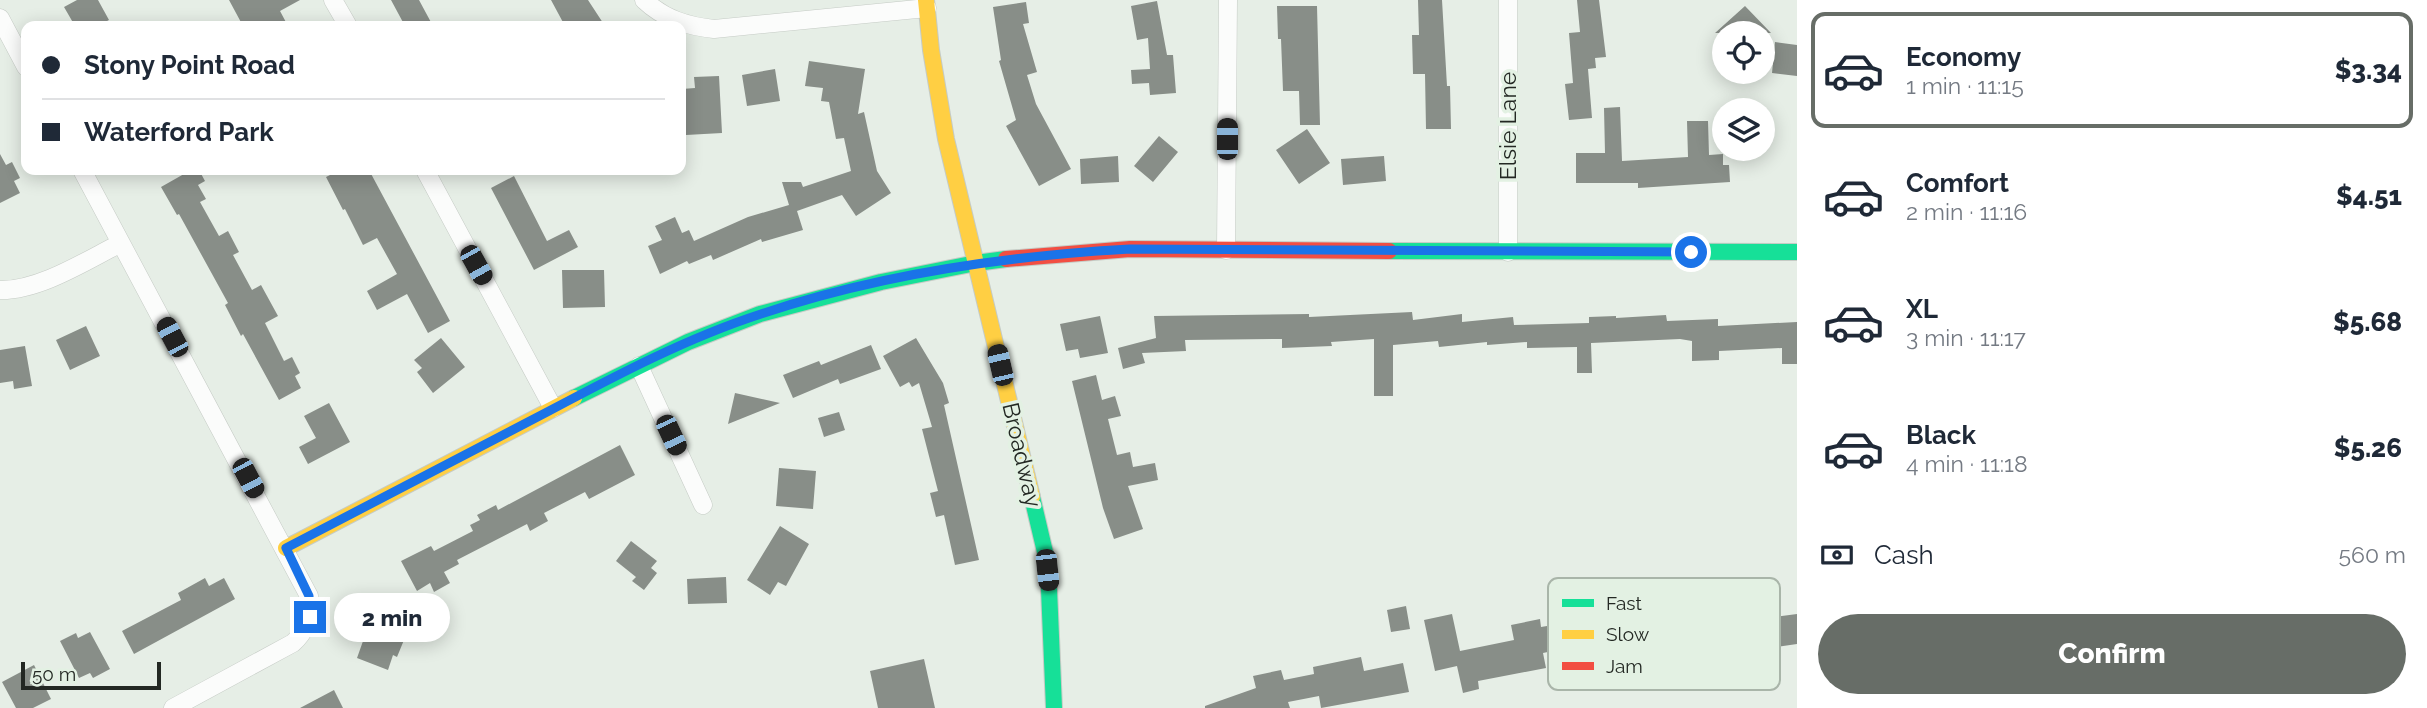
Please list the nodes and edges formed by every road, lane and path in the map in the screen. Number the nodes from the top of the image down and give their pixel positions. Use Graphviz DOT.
graph roads {
  1 [pos="333,0"];
  2 [pos="644,0"];
  3 [pos="1228,0"];
  4 [pos="1508,0"];
  5 [pos="926,4"];
  6 [pos="0,18"];
  7 [pos="345,21"];
  8 [pos="676,21"];
  9 [pos="686,25"];
  10 [pos="21,58"];
  11 [pos="85,175"];
  12 [pos="428,175"];
  13 [pos="121,243"];
  14 [pos="1226,250"];
  15 [pos="1508,252"];
  16 [pos="1797,252"];
  17 [pos="976,263"];
  18 [pos="0,290"];
  19 [pos="639,366"];
  20 [pos="553,408"];
  21 [pos="703,505"];
  22 [pos="286,548"];
  23 [pos="173,708"];
  24 [pos="1054,708"];
  1 -- 7 [label="street"];
  2 -- 8 [label="street"];
  3 -- 14 [label="street"];
  4 -- 15 [label="street, Elsie Lane"];
  5 -- 9 [label="street"];
  5 -- 17 [label="street, Broadway"];
  6 -- 10 [label="street"];
  11 -- 13 [label="street"];
  12 -- 20 [label="street"];
  13 -- 18 [label="street"];
  13 -- 22 [label="street"];
  14 -- 15 [label="street"];
  14 -- 17 [label="street"];
  15 -- 16 [label="street"];
  17 -- 19 [label="street"];
  17 -- 24 [label="street, Broadway"];
  19 -- 20 [label="street"];
  19 -- 21 [label="street"];
  20 -- 22 [label="street"];
  22 -- 23 [label="street"];
}
